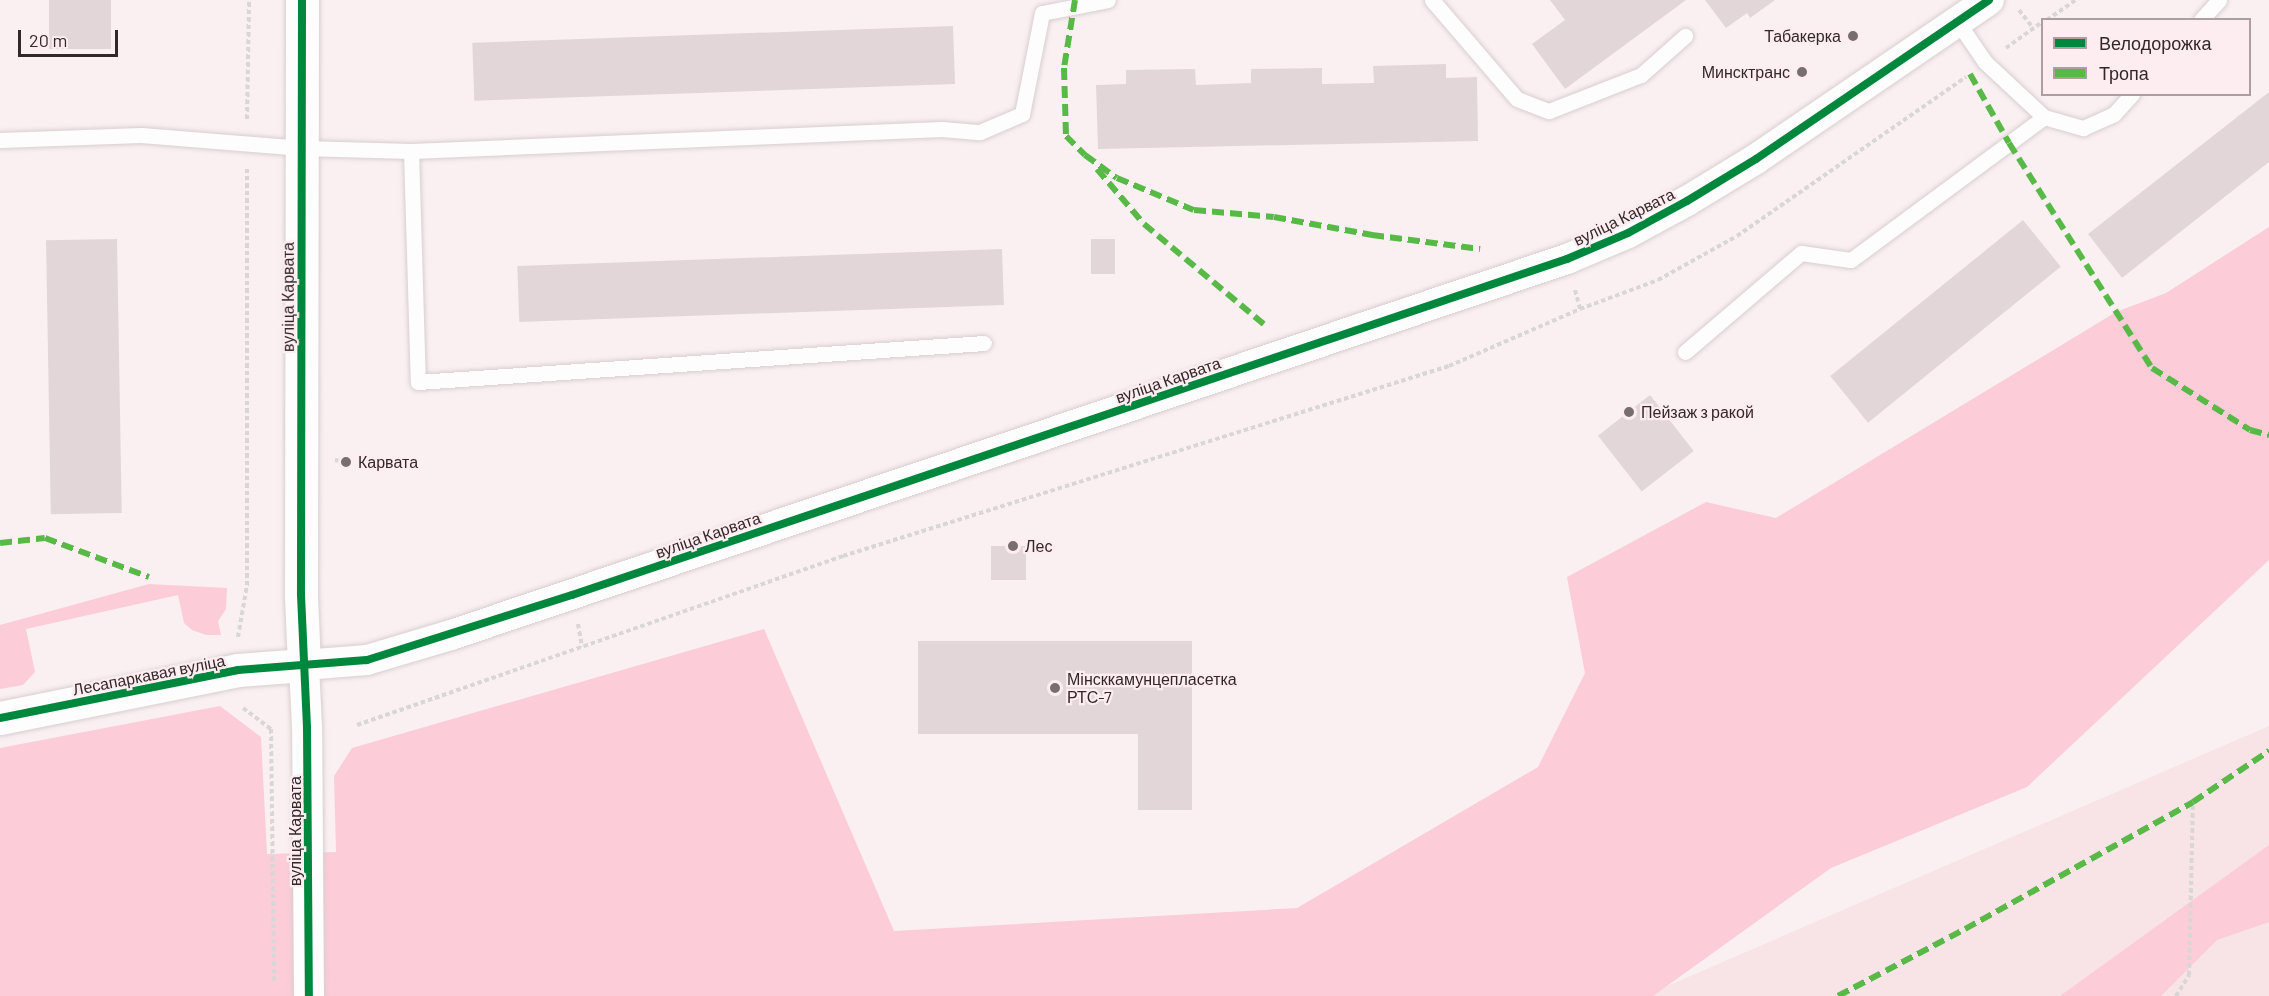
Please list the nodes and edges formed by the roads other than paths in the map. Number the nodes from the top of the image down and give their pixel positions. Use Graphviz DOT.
graph roads {
  1 [pos="302,0"];
  2 [pos="1107,0"];
  3 [pos="1432,0"];
  4 [pos="1989,0"];
  5 [pos="2218,0"];
  6 [pos="2203,18"];
  7 [pos="1957,21"];
  8 [pos="1685,36"];
  9 [pos="2130,96"];
  10 [pos="2043,117"];
  11 [pos="0,140"];
  12 [pos="302,148"];
  13 [pos="411,151"];
  14 [pos="984,343"];
  15 [pos="1685,352"];
  16 [pos="304,665"];
  17 [pos="0,718"];
  18 [pos="309,996"];
  1 -- 12 [label="street, вуліца Карвата"];
  2 -- 13 [label="lane"];
  3 -- 8 [label="lane"];
  4 -- 7 [label="street, вуліца Карвата"];
  5 -- 6 [label="lane"];
  7 -- 10 [label="lane"];
  7 -- 16 [label="street, вуліца Карвата"];
  9 -- 10 [label="lane"];
  10 -- 15 [label="lane"];
  11 -- 12 [label="lane"];
  12 -- 13 [label="lane"];
  12 -- 16 [label="street, вуліца Карвата"];
  13 -- 14 [label="lane"];
  16 -- 17 [label="street, Лесапаркавая вуліца"];
  16 -- 18 [label="street, вуліца Карвата"];
}
